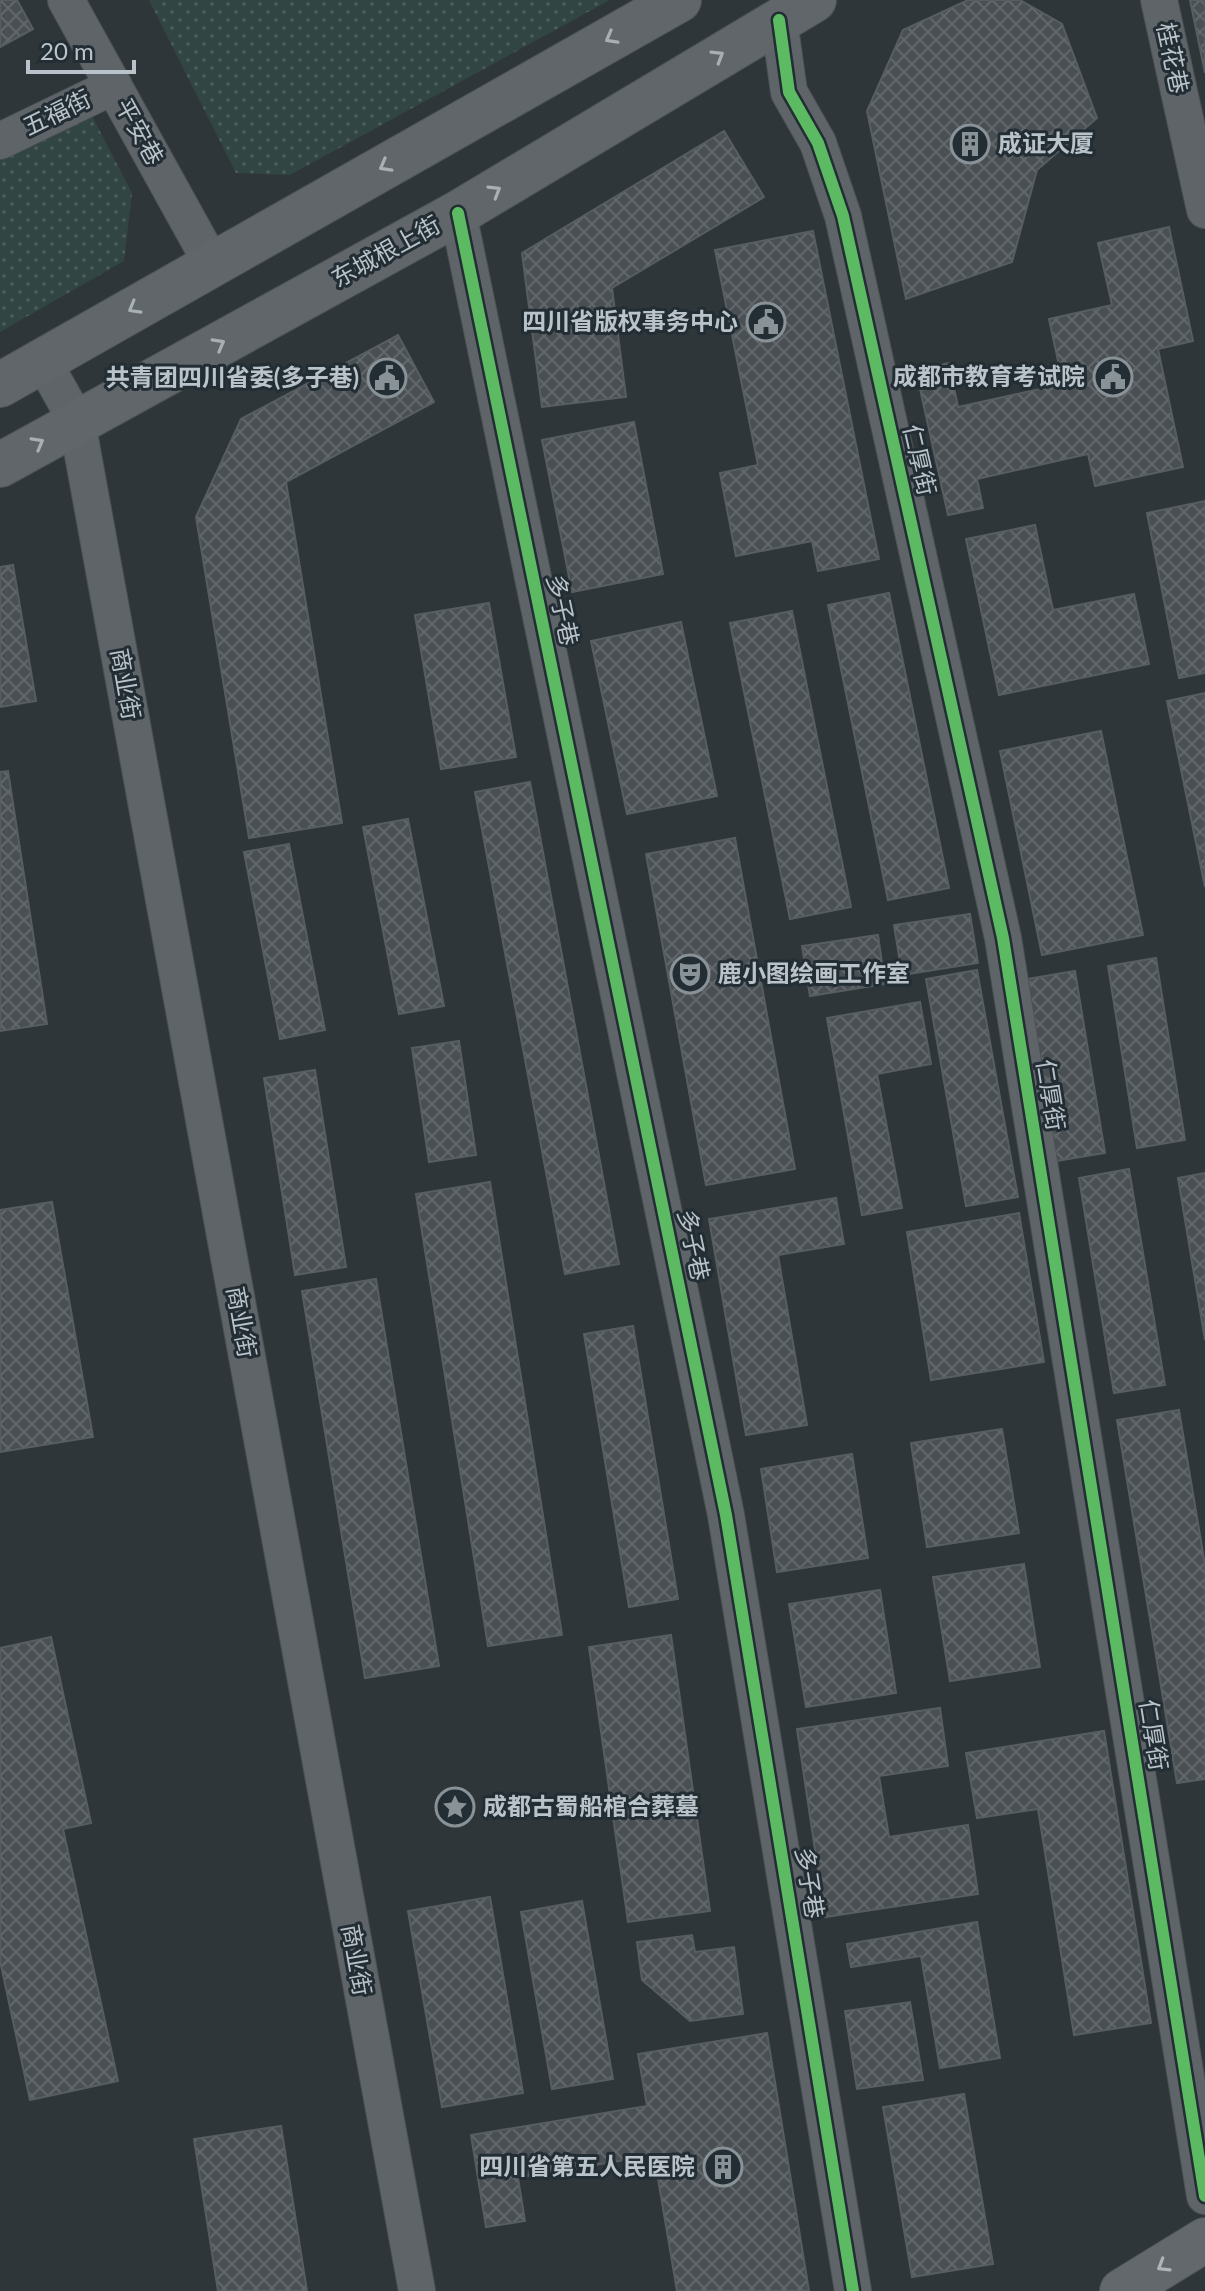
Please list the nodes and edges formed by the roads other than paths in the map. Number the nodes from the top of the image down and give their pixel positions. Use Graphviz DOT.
graph roads {
  1 [pos="66,0"];
  2 [pos="679,0"];
  3 [pos="1159,0"];
  4 [pos="796,10"];
  5 [pos="114,86"];
  6 [pos="0,141"];
  7 [pos="1205,210"];
  8 [pos="458,213"];
  9 [pos="212,264"];
  10 [pos="43,361"];
  11 [pos="0,385"];
  12 [pos="77,422"];
  13 [pos="0,465"];
  14 [pos="1205,2196"];
  15 [pos="1205,2240"];
  16 [pos="417,2291"];
  17 [pos="853,2291"];
  18 [pos="1122,2291"];
  1 -- 5 [label="street, 平安巷"];
  2 -- 9 [label="main road, one-way"];
  3 -- 7 [label="street, 桂花巷"];
  8 -- 4 [label="main road, 东城根上街, one-way"];
  4 -- 14 [label="street, 仁厚街"];
  5 -- 6 [label="street, 五福街"];
  5 -- 9 [label="street, 平安巷"];
  12 -- 8 [label="main road, 东城根上街, one-way"];
  8 -- 17 [label="street, 多子巷"];
  9 -- 10 [label="main road, one-way"];
  10 -- 11 [label="main road"];
  10 -- 12 [label="street, 商业街"];
  13 -- 12 [label="main road, 东城根上街, one-way"];
  12 -- 16 [label="street, 商业街"];
  15 -- 18 [label="main road, one-way"];
}
